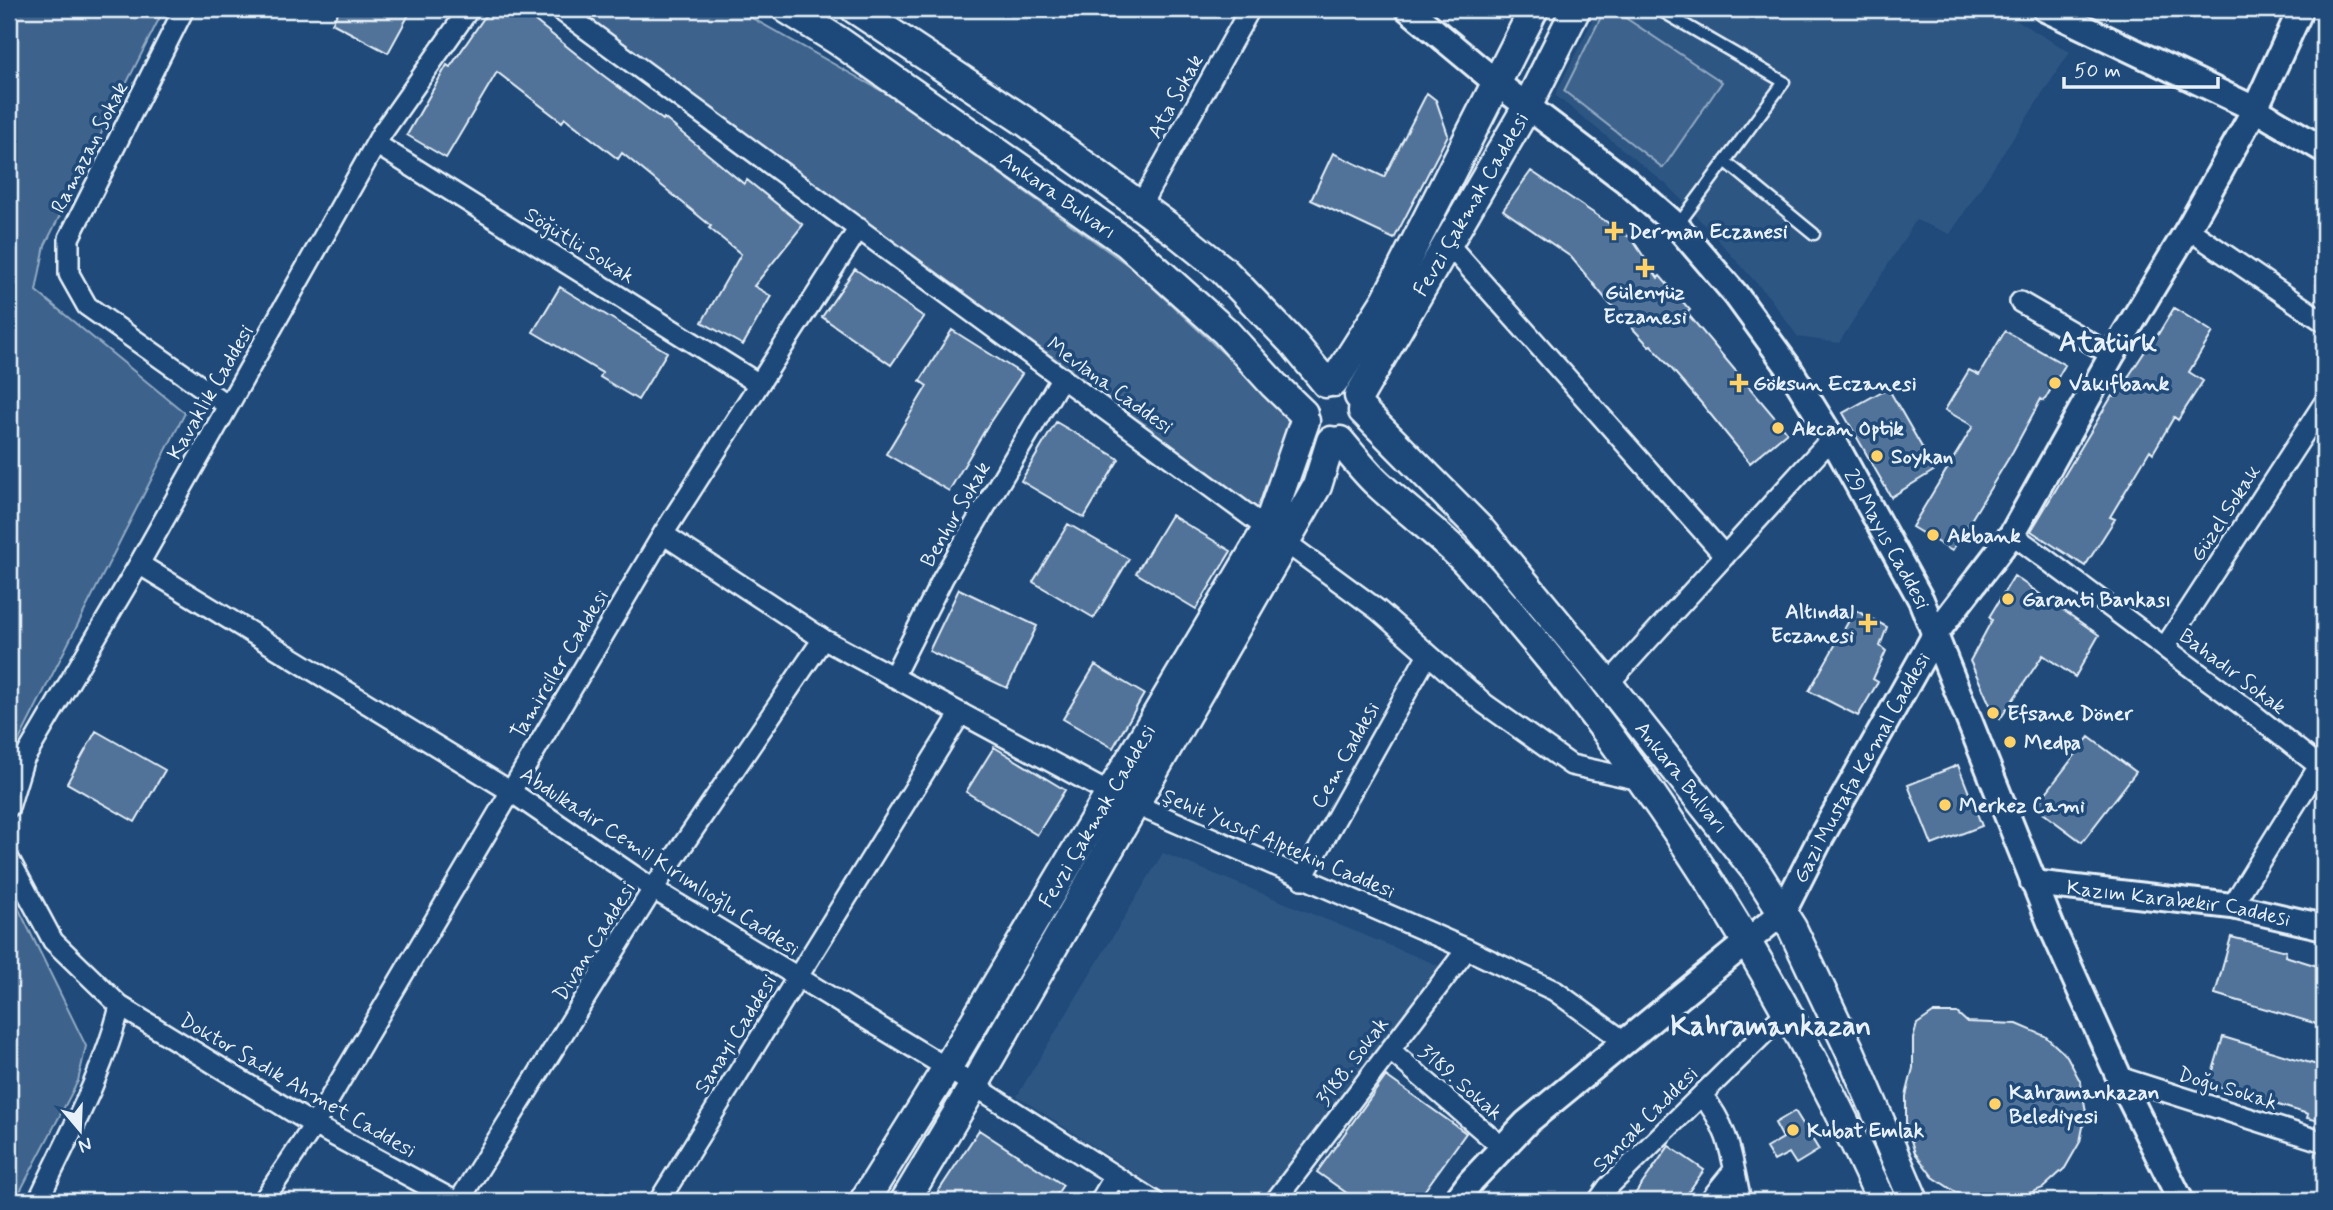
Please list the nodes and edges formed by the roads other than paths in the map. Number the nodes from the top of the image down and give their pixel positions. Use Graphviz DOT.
graph roads {
  1 [pos="184,9"];
  2 [pos="469,9"];
  3 [pos="559,9"];
  4 [pos="787,9"];
  5 [pos="855,9"];
  6 [pos="1250,9"];
  7 [pos="1408,9"];
  8 [pos="1534,9"];
  9 [pos="1576,9"];
  10 [pos="1658,9"];
  11 [pos="2045,9"];
  12 [pos="2301,9"];
  13 [pos="1498,83"];
  14 [pos="1528,107"];
  15 [pos="2255,109"];
  16 [pos="376,144"];
  17 [pos="2324,150"];
  18 [pos="1725,161"];
  19 [pos="1140,206"];
  20 [pos="1677,226"];
  21 [pos="859,228"];
  22 [pos="2188,229"];
  23 [pos="1814,234"];
  24 [pos="1448,245"];
  25 [pos="2020,302"];
  26 [pos="2324,322"];
  27 [pos="2112,355"];
  28 [pos="1062,377"];
  29 [pos="1330,382"];
  30 [pos="759,384"];
  31 [pos="1361,404"];
  32 [pos="2324,404"];
  33 [pos="227,405"];
  34 [pos="1304,417"];
  35 [pos="1832,438"];
  36 [pos="1335,441"];
  37 [pos="663,534"];
  38 [pos="2012,534"];
  39 [pos="1276,536"];
  40 [pos="1725,556"];
  41 [pos="139,564"];
  42 [pos="1936,633"];
  43 [pos="823,639"];
  44 [pos="2165,647"];
  45 [pos="1428,654"];
  46 [pos="893,677"];
  47 [pos="1608,684"];
  48 [pos="961,713"];
  49 [pos="2322,764"];
  50 [pos="1640,780"];
  51 [pos="510,791"];
  52 [pos="1122,800"];
  53 [pos="9,807"];
  54 [pos="9,859"];
  55 [pos="1302,879"];
  56 [pos="2033,883"];
  57 [pos="653,889"];
  58 [pos="2232,906"];
  59 [pos="1783,912"];
  60 [pos="2324,927"];
  61 [pos="1747,941"];
  62 [pos="1467,949"];
  63 [pos="797,977"];
  64 [pos="120,1006"];
  65 [pos="1786,1012"];
  66 [pos="1625,1042"];
  67 [pos="1390,1050"];
  68 [pos="947,1068"];
  69 [pos="2119,1077"];
  70 [pos="974,1086"];
  71 [pos="1702,1095"];
  72 [pos="314,1125"];
  73 [pos="2324,1142"];
  74 [pos="1503,1148"];
  75 [pos="1734,1170"];
  76 [pos="1115,1176"];
  77 [pos="38,1201"];
  78 [pos="263,1201"];
  79 [pos="457,1201"];
  80 [pos="659,1201"];
  81 [pos="864,1201"];
  82 [pos="905,1201"];
  83 [pos="1100,1201"];
  84 [pos="1154,1201"];
  85 [pos="1275,1201"];
  86 [pos="1456,1201"];
  87 [pos="1598,1201"];
  88 [pos="1709,1201"];
  89 [pos="1741,1201"];
  90 [pos="1882,1201"];
  91 [pos="1914,1201"];
  92 [pos="2181,1201"];
  1 -- 33 [label="street, Ramazan Sokak"];
  2 -- 16 [label="street, Kavaklık Caddesi"];
  3 -- 21 [label="street, Mevlana Caddesi"];
  4 -- 34 [label="main road, Ankara Bulvarı"];
  5 -- 19 [label="main road, Ankara Bulvarı"];
  6 -- 19 [label="street, Ata Sokak"];
  7 -- 13 [label="street, 29 Mayıs Caddesi"];
  8 -- 13 [label="main road, Fevzi Çakmak Caddesi"];
  9 -- 14 [label="main road, Fevzi Çakmak Caddesi"];
  10 -- 18 [label="lane"];
  11 -- 15 [label="street"];
  12 -- 15 [label="street, Gazi Mustafa Kemal Caddesi"];
  13 -- 14 [label="street, 29 Mayıs Caddesi"];
  13 -- 29 [label="main road, Fevzi Çakmak Caddesi"];
  14 -- 20 [label="street, 29 Mayıs Caddesi"];
  14 -- 24 [label="main road, Fevzi Çakmak Caddesi"];
  15 -- 17 [label="street"];
  15 -- 22 [label="street, Gazi Mustafa Kemal Caddesi"];
  16 -- 30 [label="street, Söğütlü Sokak"];
  16 -- 33 [label="street, Kavaklık Caddesi"];
  18 -- 20 [label="lane"];
  18 -- 23 [label="lane"];
  19 -- 29 [label="main road, Ankara Bulvarı"];
  20 -- 35 [label="street, 29 Mayıs Caddesi"];
  21 -- 28 [label="street, Mevlana Caddesi"];
  21 -- 30 [label="street, Tamirciler Caddesi"];
  22 -- 26 [label="street"];
  22 -- 27 [label="street, Gazi Mustafa Kemal Caddesi"];
  24 -- 31 [label="main road, Fevzi Çakmak Caddesi"];
  24 -- 40 [label="street"];
  25 -- 27 [label="street"];
  27 -- 38 [label="street, Gazi Mustafa Kemal Caddesi"];
  28 -- 39 [label="street, Mevlana Caddesi"];
  28 -- 46 [label="street, Benhur Sokak"];
  29 -- 31 [label="main road"];
  29 -- 34 [label="main road"];
  30 -- 37 [label="street, Tamirciler Caddesi"];
  31 -- 36 [label="main road"];
  31 -- 47 [label="main road, Ankara Bulvarı"];
  32 -- 44 [label="street, Güzel Sokak"];
  33 -- 41 [label="street, Kavaklık Caddesi"];
  34 -- 36 [label="main road"];
  34 -- 39 [label="main road, Fevzi Çakmak Caddesi"];
  35 -- 40 [label="street"];
  35 -- 42 [label="street, 29 Mayıs Caddesi"];
  36 -- 39 [label="main road, Fevzi Çakmak Caddesi"];
  36 -- 50 [label="main road, Ankara Bulvarı"];
  37 -- 43 [label="street, Şehit Yusuf Alptekin Caddesi"];
  37 -- 51 [label="street, Tamirciler Caddesi"];
  38 -- 42 [label="street, Gazi Mustafa Kemal Caddesi"];
  38 -- 44 [label="street, Bahadır Sokak"];
  39 -- 45 [label="street, Mevlana Caddesi"];
  39 -- 52 [label="main road, Fevzi Çakmak Caddesi"];
  40 -- 47 [label="street"];
  41 -- 51 [label="street, Abdulkadir Cemil Kırımlıoğlu Caddesi"];
  41 -- 53 [label="street, Kavaklık Caddesi"];
  42 -- 56 [label="street, 29 Mayıs Caddesi"];
  42 -- 59 [label="street, Gazi Mustafa Kemal Caddesi"];
  43 -- 46 [label="street, Şehit Yusuf Alptekin Caddesi"];
  43 -- 57 [label="street, Divan Caddesi"];
  44 -- 49 [label="street, Bahadır Sokak"];
  45 -- 50 [label="street, Mevlana Caddesi"];
  45 -- 55 [label="street, Cem Caddesi"];
  46 -- 48 [label="street, Şehit Yusuf Alptekin Caddesi"];
  47 -- 59 [label="main road, Ankara Bulvarı"];
  48 -- 52 [label="street, Şehit Yusuf Alptekin Caddesi"];
  48 -- 63 [label="street, Sanayi Caddesi"];
  49 -- 58 [label="street"];
  50 -- 61 [label="main road, Ankara Bulvarı"];
  51 -- 57 [label="street, Abdulkadir Cemil Kırımlıoğlu Caddesi"];
  51 -- 72 [label="street, Tamirciler Caddesi"];
  52 -- 55 [label="street, Şehit Yusuf Alptekin Caddesi"];
  52 -- 68 [label="main road, Fevzi Çakmak Caddesi"];
  52 -- 70 [label="main road, Fevzi Çakmak Caddesi"];
  54 -- 64 [label="street"];
  55 -- 62 [label="street, Şehit Yusuf Alptekin Caddesi"];
  56 -- 58 [label="street, Kazım Karabekir Caddesi"];
  56 -- 69 [label="street, 29 Mayıs Caddesi"];
  57 -- 63 [label="street, Abdulkadir Cemil Kırımlıoğlu Caddesi"];
  57 -- 79 [label="street, Divan Caddesi"];
  58 -- 60 [label="street, Kazım Karabekir Caddesi"];
  59 -- 61 [label="street"];
  59 -- 91 [label="main road, Ankara Bulvarı"];
  61 -- 65 [label="main road, Ankara Bulvarı"];
  61 -- 66 [label="street"];
  62 -- 66 [label="street, Şehit Yusuf Alptekin Caddesi"];
  62 -- 67 [label="street, 3188. Sokak"];
  63 -- 68 [label="street, Abdulkadir Cemil Kırımlıoğlu Caddesi"];
  63 -- 80 [label="street, Sanayi Caddesi"];
  64 -- 72 [label="street, Doktor Sadık Ahmet Caddesi"];
  64 -- 77 [label="street"];
  65 -- 71 [label="street, Sancak Caddesi"];
  65 -- 90 [label="main road, Ankara Bulvarı"];
  66 -- 74 [label="street"];
  67 -- 74 [label="street, 3189. Sokak"];
  67 -- 85 [label="street, 3188. Sokak"];
  68 -- 70 [label="street, Abdulkadir Cemil Kırımlıoğlu Caddesi"];
  68 -- 81 [label="main road, Fevzi Çakmak Caddesi"];
  69 -- 73 [label="street, Doğu Sokak"];
  69 -- 92 [label="street, 29 Mayıs Caddesi"];
  70 -- 76 [label="street, Abdulkadir Cemil Kırımlıoğlu Caddesi"];
  70 -- 82 [label="main road, Fevzi Çakmak Caddesi"];
  71 -- 75 [label="street"];
  71 -- 87 [label="street, Sancak Caddesi"];
  72 -- 78 [label="street, Tamirciler Caddesi"];
  72 -- 79 [label="street, Doktor Sadık Ahmet Caddesi"];
  74 -- 86 [label="street"];
  75 -- 88 [label="street"];
  75 -- 89 [label="street"];
  76 -- 83 [label="street"];
  76 -- 84 [label="street, Abdulkadir Cemil Kırımlıoğlu Caddesi"];
}
